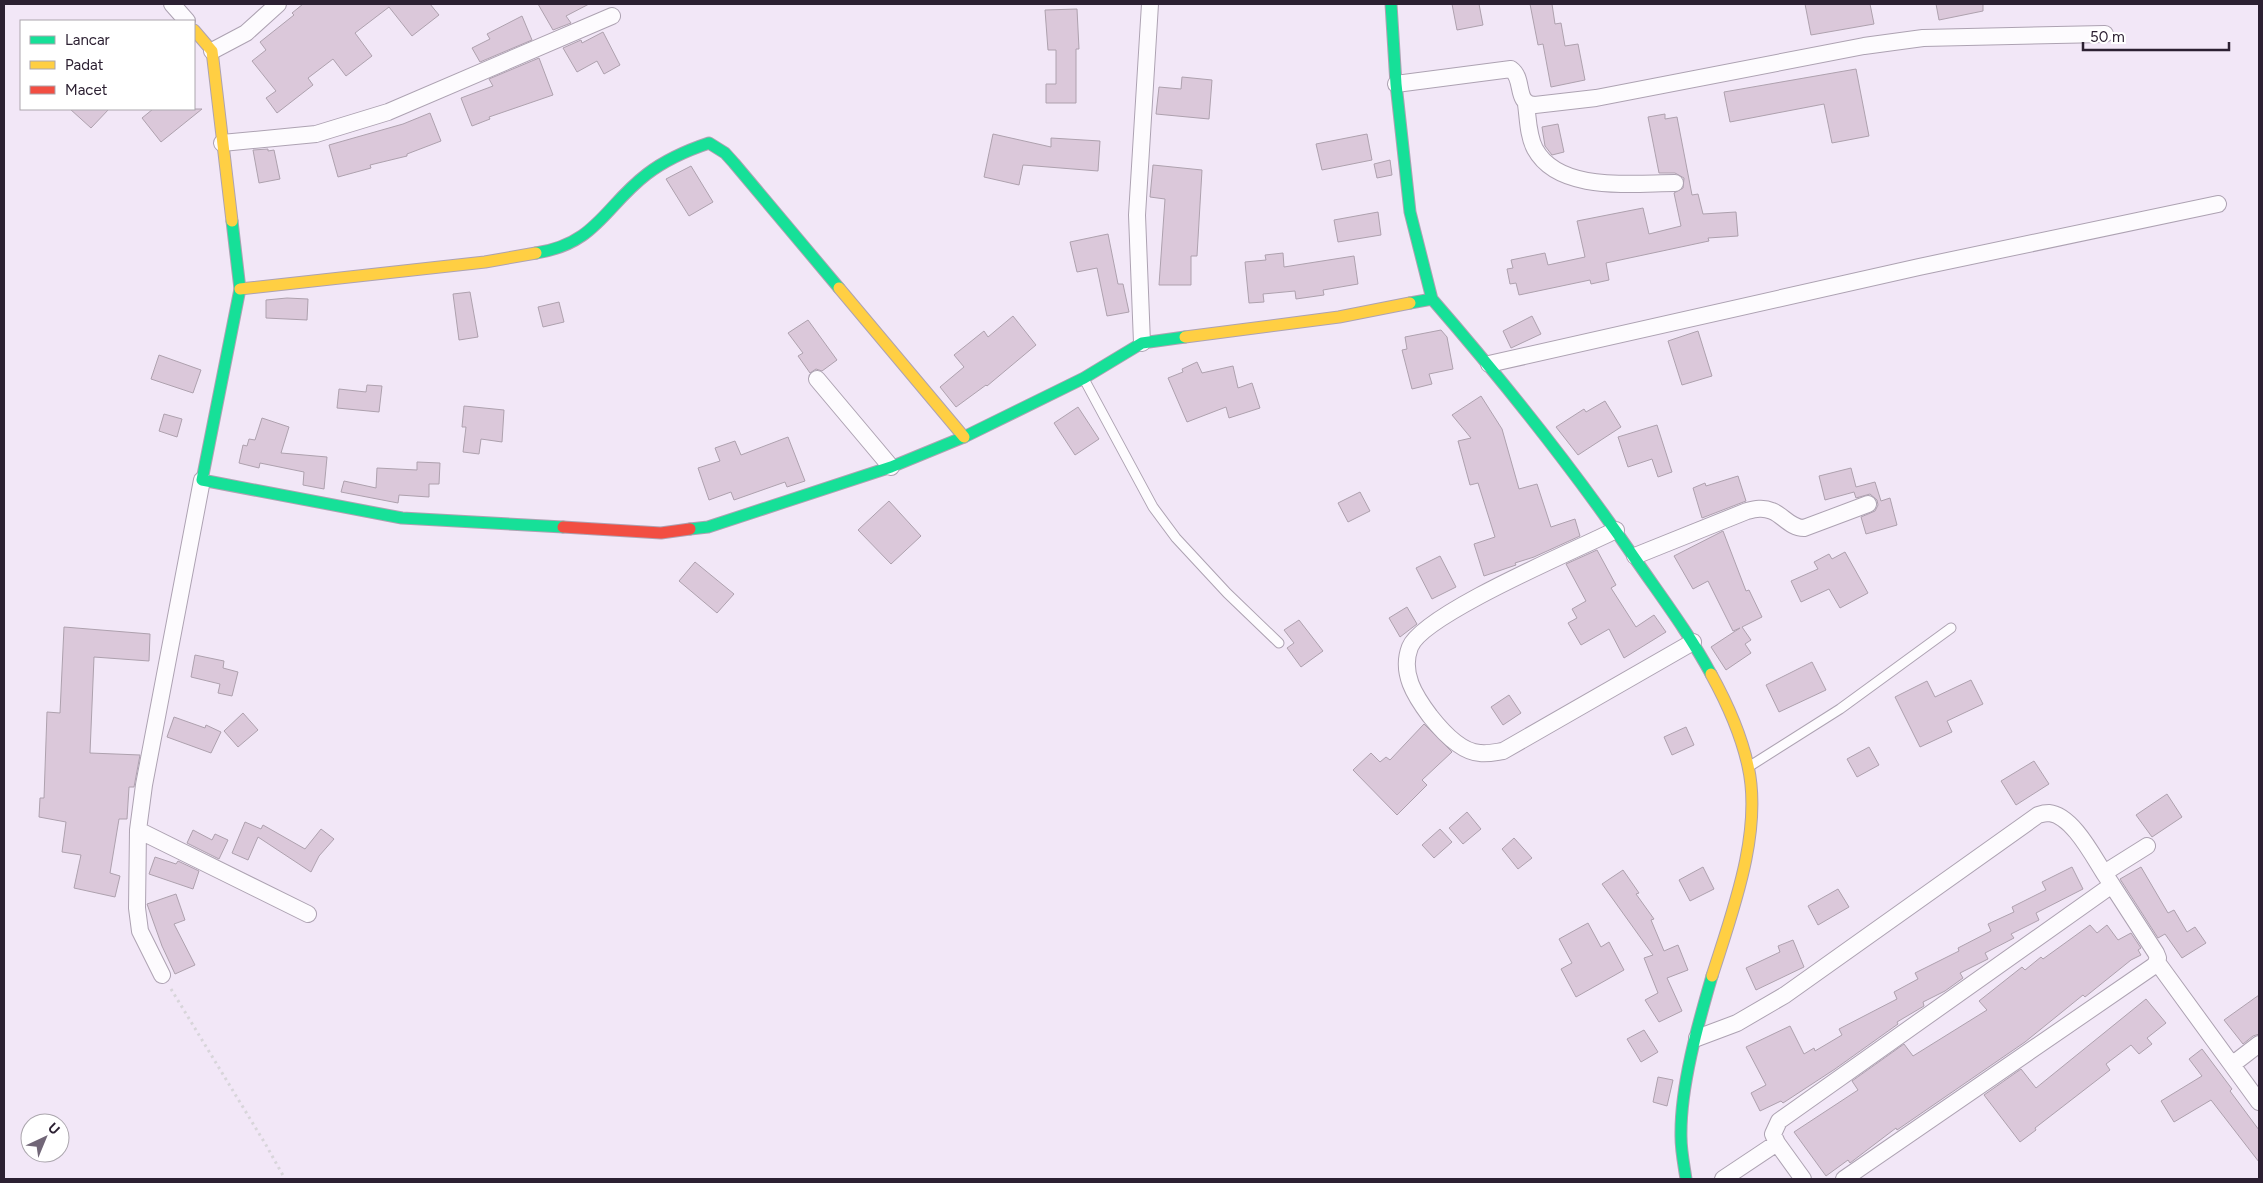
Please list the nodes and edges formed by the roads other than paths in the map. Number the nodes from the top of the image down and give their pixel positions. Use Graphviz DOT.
graph roads {
  1 [pos="172,4"];
  2 [pos="278,4"];
  3 [pos="1150,4"];
  4 [pos="1391,4"];
  5 [pos="612,16"];
  6 [pos="186,20"];
  7 [pos="195,31"];
  8 [pos="2105,34"];
  9 [pos="212,51"];
  10 [pos="1396,84"];
  11 [pos="1526,104"];
  12 [pos="222,143"];
  13 [pos="1675,183"];
  14 [pos="2218,204"];
  15 [pos="240,289"];
  16 [pos="1432,299"];
  17 [pos="1142,343"];
  18 [pos="1489,364"];
  19 [pos="1084,378"];
  20 [pos="817,379"];
  21 [pos="964,437"];
  22 [pos="891,467"];
  23 [pos="202,480"];
  24 [pos="1868,504"];
  25 [pos="1616,530"];
  26 [pos="1635,556"];
  27 [pos="1951,628"];
  28 [pos="1693,642"];
  29 [pos="1279,643"];
  30 [pos="1748,767"];
  31 [pos="138,830"];
  32 [pos="2147,846"];
  33 [pos="2108,879"];
  34 [pos="308,914"];
  35 [pos="2157,962"];
  36 [pos="162,975"];
  37 [pos="1697,1038"];
  38 [pos="2259,1044"];
  39 [pos="2233,1064"];
  40 [pos="2259,1102"];
  41 [pos="1777,1143"];
  42 [pos="1686,1179"];
  43 [pos="1723,1179"];
  44 [pos="1803,1179"];
  45 [pos="1844,1179"];
  1 -- 6 [label="street"];
  2 -- 9 [label="street"];
  3 -- 17 [label="street"];
  4 -- 10 [label="street"];
  5 -- 12 [label="street"];
  7 -- 9 [label="street"];
  8 -- 11 [label="street"];
  9 -- 12 [label="street"];
  10 -- 11 [label="street"];
  10 -- 16 [label="street"];
  11 -- 13 [label="street"];
  12 -- 15 [label="street"];
  14 -- 18 [label="street"];
  15 -- 21 [label="street"];
  15 -- 23 [label="street"];
  16 -- 17 [label="street"];
  16 -- 18 [label="street"];
  17 -- 19 [label="street"];
  18 -- 25 [label="street"];
  19 -- 21 [label="street"];
  19 -- 29 [label="lane"];
  20 -- 22 [label="street"];
  21 -- 22 [label="street"];
  22 -- 23 [label="street"];
  23 -- 31 [label="street"];
  24 -- 26 [label="street"];
  25 -- 26 [label="street"];
  25 -- 28 [label="street"];
  26 -- 28 [label="street"];
  27 -- 30 [label="lane"];
  28 -- 30 [label="street"];
  30 -- 37 [label="street"];
  31 -- 34 [label="street"];
  31 -- 36 [label="street"];
  32 -- 33 [label="street"];
  33 -- 35 [label="street"];
  33 -- 37 [label="street"];
  33 -- 41 [label="street"];
  35 -- 39 [label="street"];
  35 -- 45 [label="street"];
  37 -- 42 [label="street"];
  38 -- 39 [label="street"];
  39 -- 40 [label="street"];
  41 -- 43 [label="street"];
  41 -- 44 [label="street"];
}
